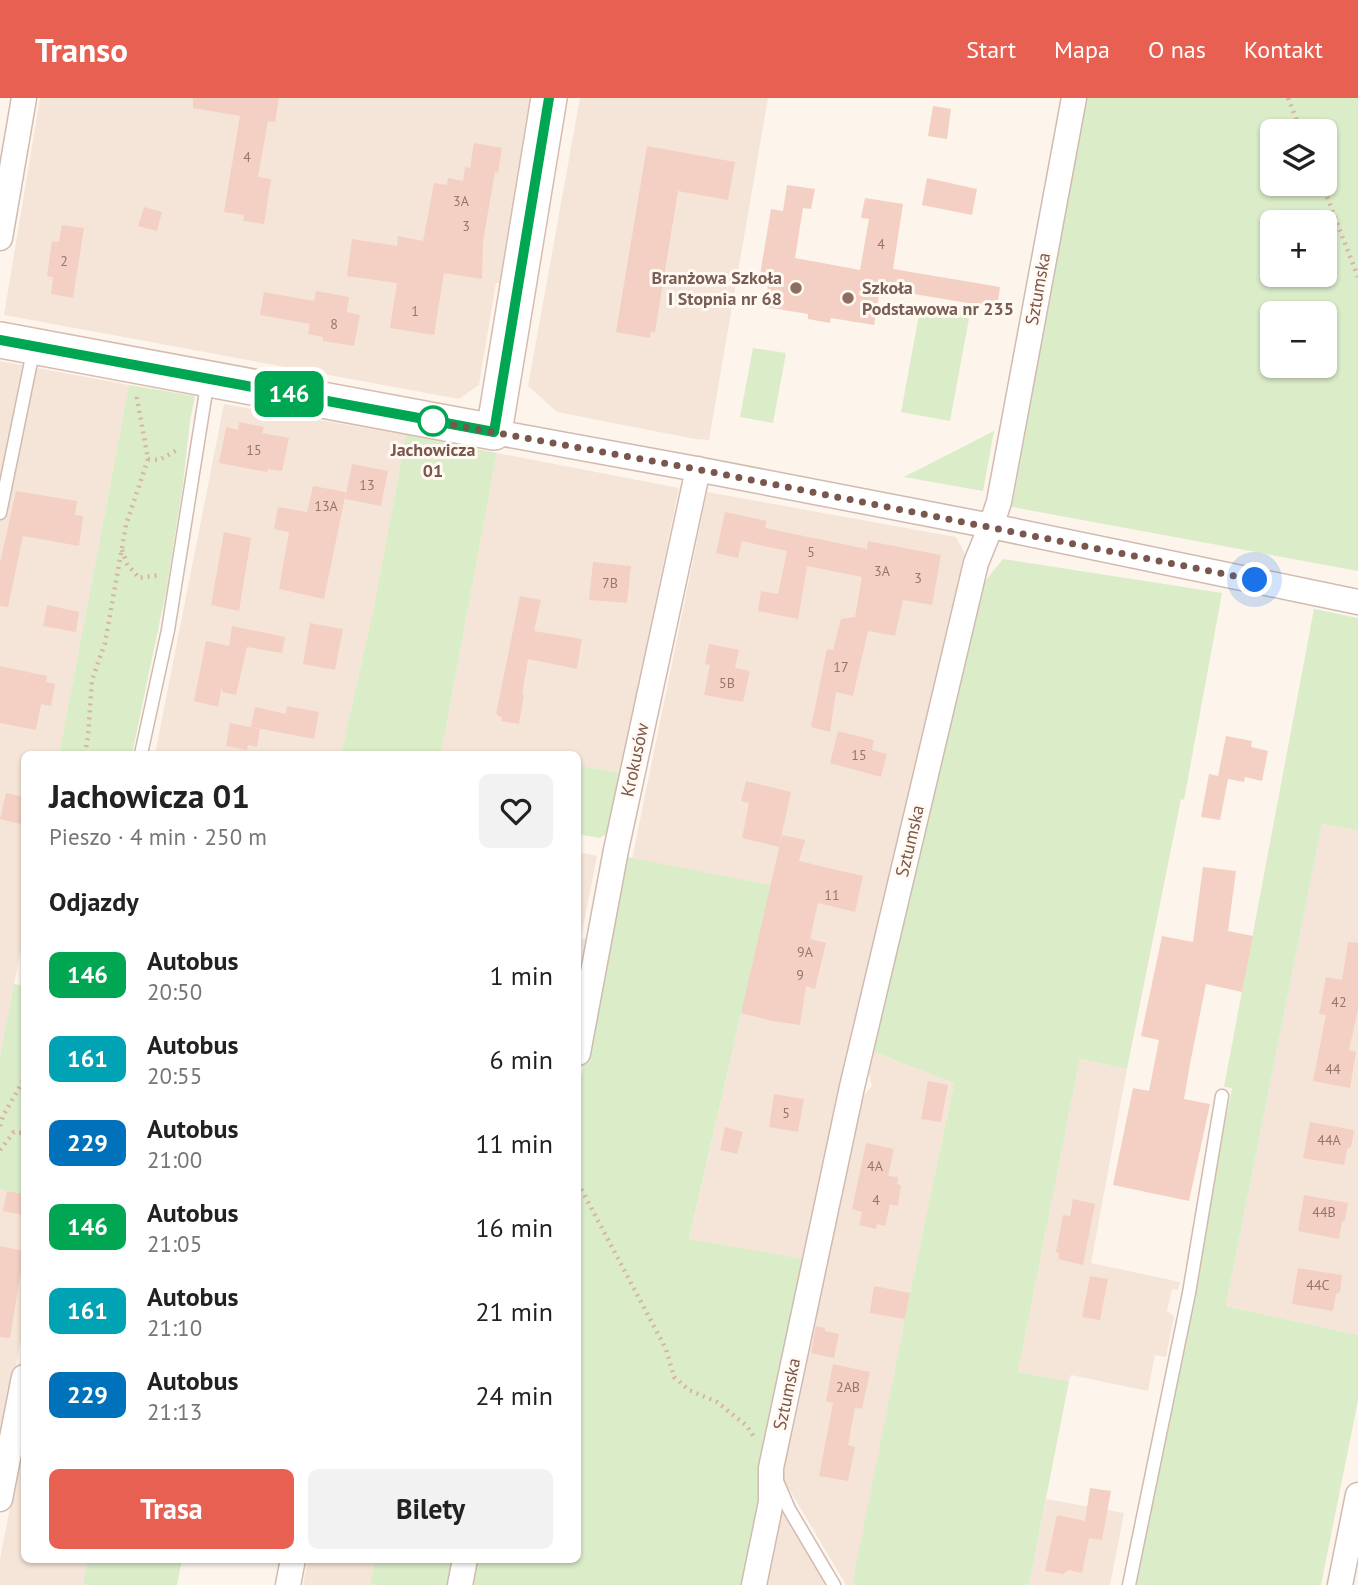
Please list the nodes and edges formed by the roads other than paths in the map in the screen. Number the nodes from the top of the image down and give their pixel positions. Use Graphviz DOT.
graph roads {
  1 [pos="24,98"];
  2 [pos="549,98"];
  3 [pos="1074,98"];
  4 [pos="0,238"];
  5 [pos="0,340"];
  6 [pos="34,347"];
  7 [pos="208,379"];
  8 [pos="494,432"];
  9 [pos="698,469"];
  10 [pos="0,513"];
  11 [pos="991,526"];
  12 [pos="1358,602"];
  13 [pos="142,751"];
  14 [pos="581,1037"];
  15 [pos="1222,1096"];
  16 [pos="21,1392"];
  17 [pos="771,1468"];
  18 [pos="1358,1495"];
  19 [pos="0,1499"];
  20 [pos="292,1563"];
  21 [pos="464,1563"];
  22 [pos="288,1585"];
  23 [pos="460,1585"];
  24 [pos="754,1585"];
  25 [pos="835,1585"];
  26 [pos="1129,1585"];
  27 [pos="1340,1585"];
  1 -- 4 [label="street"];
  2 -- 8 [label="street"];
  3 -- 11 [label="street, Sztumska"];
  5 -- 6 [label="street"];
  6 -- 7 [label="street"];
  6 -- 10 [label="lane"];
  7 -- 8 [label="street"];
  7 -- 13 [label="lane"];
  8 -- 9 [label="street"];
  9 -- 11 [label="street"];
  9 -- 14 [label="street, Krokusów"];
  11 -- 12 [label="street"];
  11 -- 17 [label="street, Sztumska"];
  15 -- 26 [label="lane"];
  16 -- 19 [label="street"];
  17 -- 24 [label="street, Sztumska"];
  17 -- 25 [label="lane"];
  18 -- 27 [label="street"];
  20 -- 22 [label="street"];
  21 -- 23 [label="street"];
}
